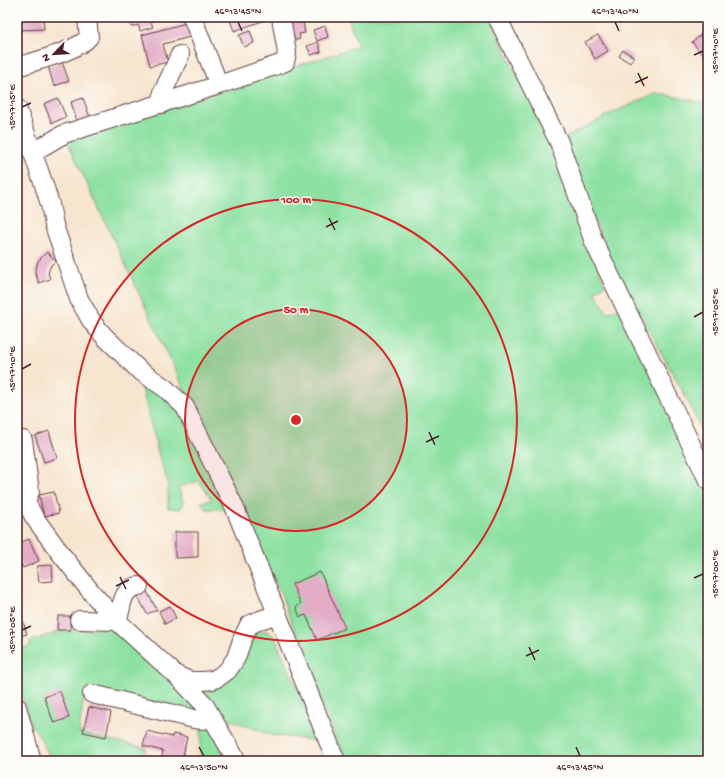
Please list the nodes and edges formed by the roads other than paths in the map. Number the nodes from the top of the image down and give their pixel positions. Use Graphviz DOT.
graph roads {
  1 [pos="87,17"];
  2 [pos="192,17"];
  3 [pos="281,17"];
  4 [pos="497,17"];
  5 [pos="180,55"];
  6 [pos="17,67"];
  7 [pos="219,85"];
  8 [pos="162,104"];
  9 [pos="17,108"];
  10 [pos="33,152"];
  11 [pos="23,440"];
  12 [pos="708,480"];
  13 [pos="17,484"];
  14 [pos="26,500"];
  15 [pos="139,586"];
  16 [pos="278,614"];
  17 [pos="79,620"];
  18 [pos="117,621"];
  19 [pos="176,675"];
  20 [pos="92,694"];
  21 [pos="17,707"];
  22 [pos="210,714"];
  23 [pos="32,761"];
  24 [pos="237,761"];
  25 [pos="336,761"];
  1 -- 6 [label="street"];
  2 -- 7 [label="street"];
  3 -- 7 [label="street"];
  4 -- 12 [label="street"];
  5 -- 8 [label="street"];
  7 -- 8 [label="street"];
  8 -- 10 [label="street"];
  9 -- 10 [label="street"];
  10 -- 16 [label="street"];
  11 -- 14 [label="street"];
  13 -- 14 [label="street"];
  14 -- 18 [label="street"];
  15 -- 18 [label="street"];
  16 -- 19 [label="street"];
  16 -- 25 [label="street"];
  17 -- 18 [label="street"];
  18 -- 19 [label="street"];
  19 -- 22 [label="street"];
  20 -- 22 [label="street"];
  21 -- 23 [label="street"];
  22 -- 24 [label="street"];
}
